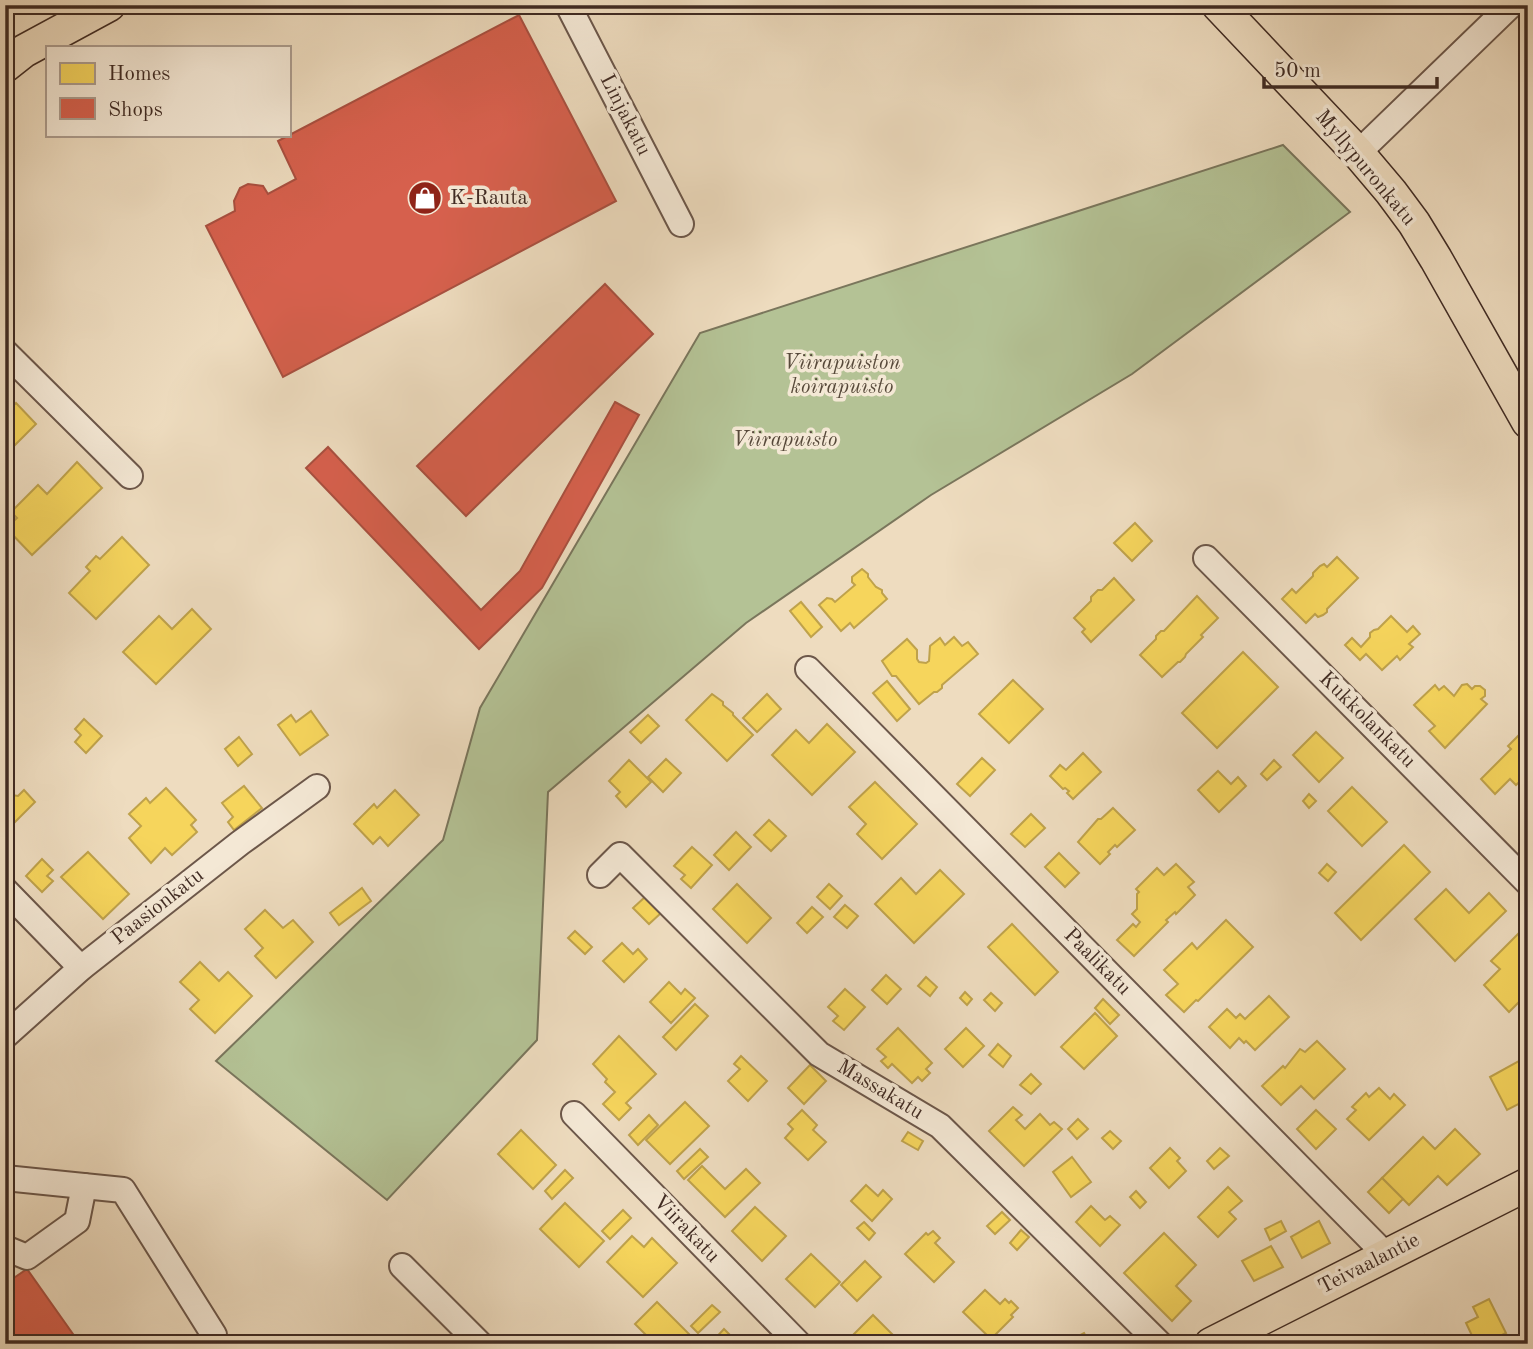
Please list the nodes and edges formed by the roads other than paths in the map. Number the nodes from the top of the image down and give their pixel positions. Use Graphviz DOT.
graph roads {
  1 [pos="109,5"];
  2 [pos="568,5"];
  3 [pos="1218,5"];
  4 [pos="1511,5"];
  5 [pos="5,66"];
  6 [pos="1358,153"];
  7 [pos="681,224"];
  8 [pos="5,352"];
  9 [pos="1528,422"];
  10 [pos="131,476"];
  11 [pos="1206,558"];
  12 [pos="808,669"];
  13 [pos="317,787"];
  14 [pos="600,875"];
  15 [pos="1528,883"];
  16 [pos="5,890"];
  17 [pos="81,968"];
  18 [pos="5,1036"];
  19 [pos="574,1114"];
  20 [pos="5,1178"];
  21 [pos="1528,1184"];
  22 [pos="84,1186"];
  23 [pos="5,1248"];
  24 [pos="1385,1255"];
  25 [pos="402,1266"];
  26 [pos="214,1335"];
  27 [pos="480,1344"];
  28 [pos="799,1344"];
  29 [pos="1160,1344"];
  30 [pos="1211,1344"];
  1 -- 5 [label="main road"];
  2 -- 7 [label="street, Linjakatu"];
  3 -- 6 [label="main road, Myllypuronkatu"];
  4 -- 6 [label="street"];
  6 -- 9 [label="main road, Myllypuronkatu"];
  8 -- 10 [label="street"];
  11 -- 15 [label="street, Kukkolankatu"];
  12 -- 24 [label="street, Paalikatu"];
  13 -- 17 [label="street, Paasionkatu"];
  14 -- 29 [label="street, Massakatu"];
  16 -- 17 [label="street"];
  17 -- 18 [label="street, Paasionkatu"];
  19 -- 28 [label="street, Viirakatu"];
  20 -- 22 [label="street"];
  21 -- 24 [label="main road, Teivaalantie"];
  22 -- 23 [label="street"];
  22 -- 26 [label="street"];
  24 -- 30 [label="main road, Teivaalantie"];
  25 -- 27 [label="street"];
}
